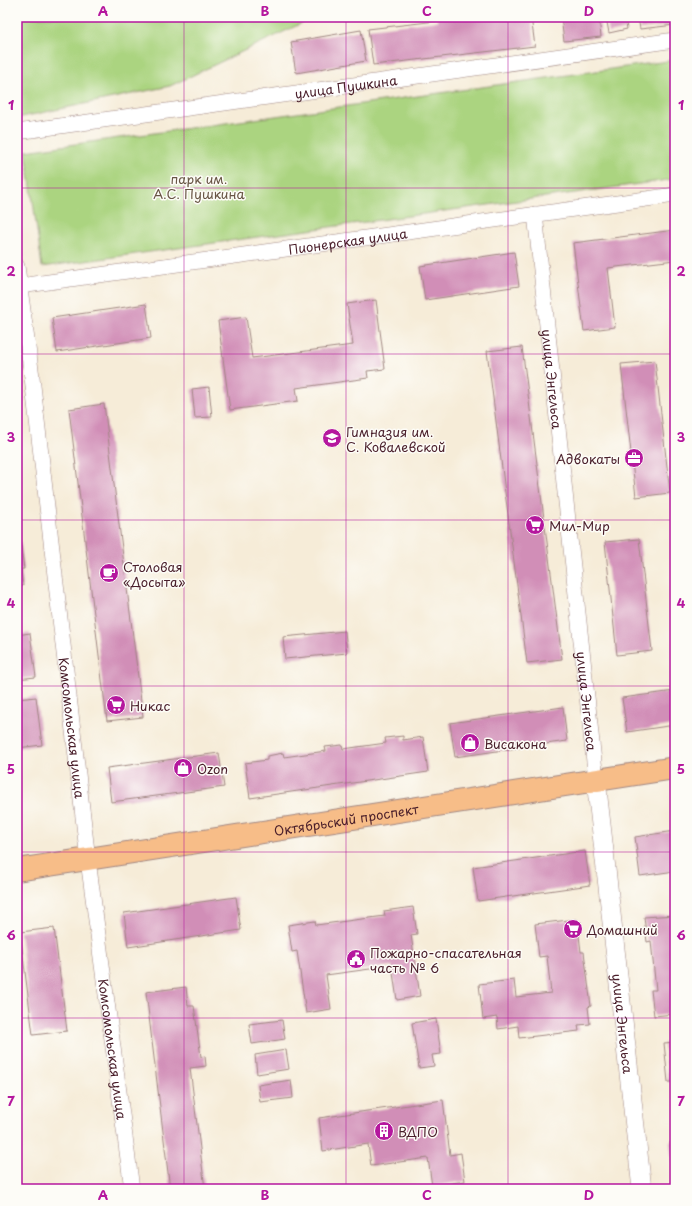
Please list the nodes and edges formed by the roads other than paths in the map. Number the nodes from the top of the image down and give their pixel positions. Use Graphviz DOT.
graph roads {
  1 [pos="675,40"];
  2 [pos="17,132"];
  3 [pos="675,195"];
  4 [pos="535,214"];
  5 [pos="17,266"];
  6 [pos="20,286"];
  7 [pos="675,768"];
  8 [pos="596,780"];
  9 [pos="88,860"];
  10 [pos="17,870"];
  11 [pos="132,1189"];
  12 [pos="642,1189"];
  1 -- 2 [label="street, улица Пушкина"];
  3 -- 4 [label="street, Пионерская улица"];
  4 -- 6 [label="street, Пионерская улица"];
  4 -- 8 [label="street, улица Энгельса"];
  5 -- 6 [label="street, Комсомольская улица"];
  6 -- 9 [label="street, Комсомольская улица"];
  7 -- 8 [label="main road, Октябрьский проспект"];
  8 -- 9 [label="main road, Октябрьский проспект"];
  8 -- 12 [label="street, улица Энгельса"];
  9 -- 10 [label="main road, Октябрьский проспект"];
  9 -- 11 [label="street, Комсомольская улица"];
}
